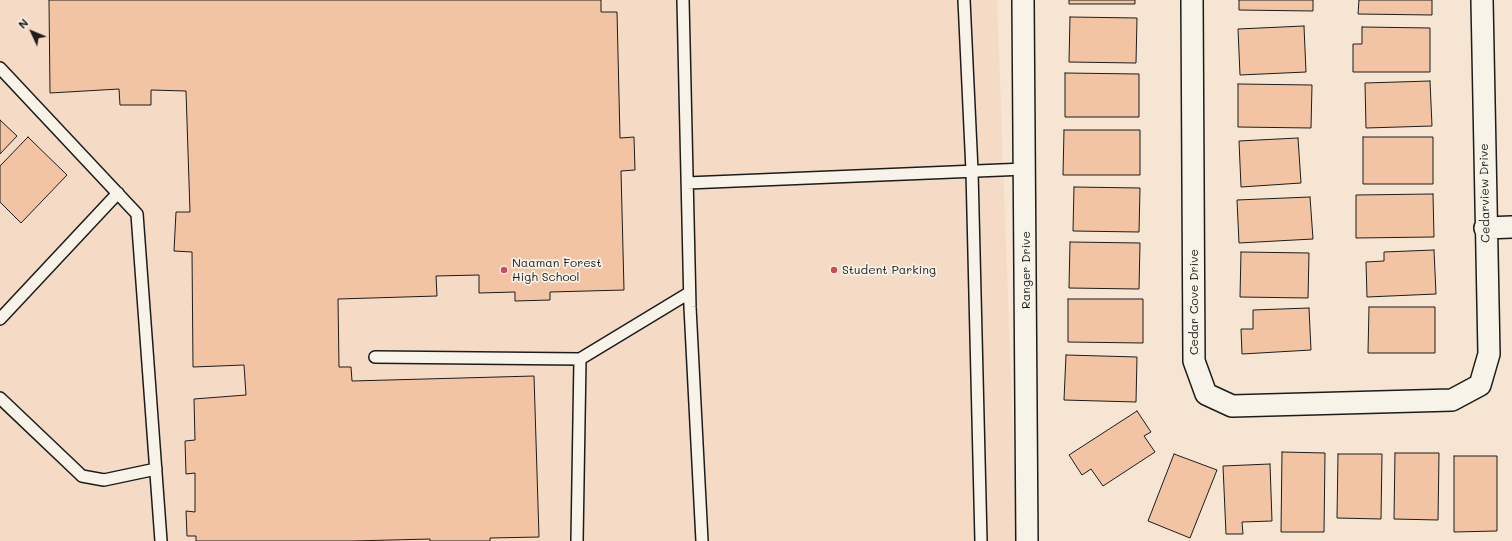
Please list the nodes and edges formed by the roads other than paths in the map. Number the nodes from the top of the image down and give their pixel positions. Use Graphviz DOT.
graph roads {
  1 [pos="683,0"];
  2 [pos="964,0"];
  3 [pos="1023,0"];
  4 [pos="1192,0"];
  5 [pos="1482,0"];
  6 [pos="0,68"];
  7 [pos="1025,169"];
  8 [pos="972,171"];
  9 [pos="687,183"];
  10 [pos="118,193"];
  11 [pos="1512,227"];
  12 [pos="1485,228"];
  13 [pos="690,293"];
  14 [pos="0,319"];
  15 [pos="375,357"];
  16 [pos="580,359"];
  17 [pos="1480,385"];
  18 [pos="0,398"];
  19 [pos="156,469"];
  20 [pos="161,541"];
  21 [pos="577,541"];
  22 [pos="702,541"];
  23 [pos="981,541"];
  24 [pos="1027,541"];
  1 -- 9 [label="lane"];
  2 -- 8 [label="lane"];
  3 -- 7 [label="street, Ranger Drive"];
  4 -- 17 [label="street, Cedar Cove Drive"];
  5 -- 12 [label="street, Cedarview Drive"];
  6 -- 10 [label="lane"];
  7 -- 8 [label="lane"];
  7 -- 24 [label="street, Ranger Drive"];
  8 -- 9 [label="lane"];
  8 -- 23 [label="lane"];
  9 -- 13 [label="lane"];
  10 -- 14 [label="lane"];
  10 -- 19 [label="lane"];
  11 -- 12 [label="street"];
  12 -- 17 [label="street, Cedarview Drive"];
  13 -- 16 [label="lane"];
  13 -- 22 [label="lane"];
  15 -- 16 [label="lane"];
  16 -- 21 [label="lane"];
  18 -- 19 [label="lane"];
  19 -- 20 [label="lane"];
}
